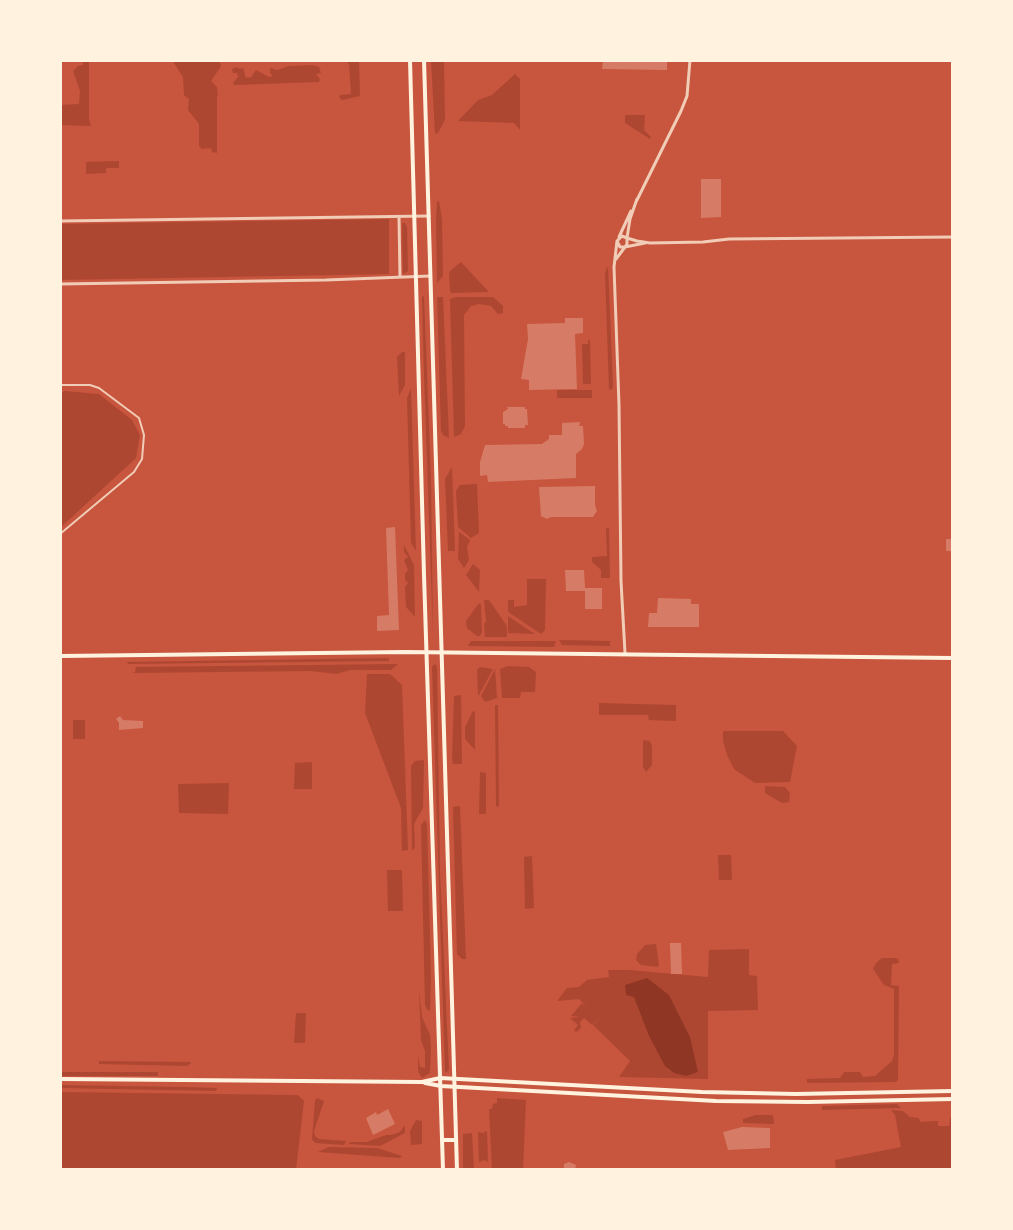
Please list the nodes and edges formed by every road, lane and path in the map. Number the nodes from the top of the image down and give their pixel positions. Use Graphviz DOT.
graph roads {
  1 [pos="410,60"];
  2 [pos="424,60"];
  3 [pos="690,60"];
  4 [pos="637,199"];
  5 [pos="429,216"];
  6 [pos="399,217"];
  7 [pos="415,217"];
  8 [pos="60,221"];
  9 [pos="953,237"];
  10 [pos="627,238"];
  11 [pos="618,239"];
  12 [pos="650,243"];
  13 [pos="625,247"];
  14 [pos="614,267"];
  15 [pos="416,276"];
  16 [pos="431,276"];
  17 [pos="400,277"];
  18 [pos="60,284"];
  19 [pos="60,385"];
  20 [pos="60,534"];
  21 [pos="427,652"];
  22 [pos="442,652"];
  23 [pos="625,653"];
  24 [pos="60,656"];
  25 [pos="953,658"];
  26 [pos="440,1078"];
  27 [pos="454,1078"];
  28 [pos="60,1079"];
  29 [pos="422,1082"];
  30 [pos="441,1086"];
  31 [pos="454,1087"];
  32 [pos="953,1091"];
  33 [pos="953,1098"];
  34 [pos="442,1140"];
  35 [pos="456,1140"];
  36 [pos="443,1170"];
  37 [pos="457,1170"];
  1 -- 7 [label="main road"];
  2 -- 5 [label="main road"];
  3 -- 4 [label="street"];
  4 -- 10 [label="street"];
  4 -- 11 [label="street"];
  5 -- 7 [label="street"];
  5 -- 16 [label="main road"];
  6 -- 7 [label="street"];
  6 -- 8 [label="street"];
  6 -- 17 [label="street"];
  7 -- 15 [label="main road"];
  9 -- 12 [label="street"];
  10 -- 11 [label="street"];
  10 -- 12 [label="street"];
  10 -- 13 [label="street"];
  11 -- 13 [label="street"];
  11 -- 14 [label="street"];
  12 -- 13 [label="street"];
  13 -- 14 [label="street"];
  14 -- 23 [label="street"];
  15 -- 16 [label="street"];
  15 -- 17 [label="street"];
  15 -- 21 [label="main road"];
  16 -- 22 [label="main road"];
  17 -- 18 [label="street"];
  19 -- 20 [label="street"];
  21 -- 22 [label="main road"];
  21 -- 24 [label="main road"];
  21 -- 26 [label="main road"];
  22 -- 23 [label="main road"];
  22 -- 27 [label="main road"];
  23 -- 25 [label="main road"];
  26 -- 27 [label="main road"];
  26 -- 29 [label="main road"];
  26 -- 30 [label="main road"];
  27 -- 31 [label="main road"];
  27 -- 32 [label="main road"];
  28 -- 29 [label="main road"];
  29 -- 30 [label="main road"];
  30 -- 31 [label="main road"];
  30 -- 34 [label="main road"];
  31 -- 33 [label="main road"];
  31 -- 35 [label="main road"];
  34 -- 35 [label="main road"];
  34 -- 36 [label="main road"];
  35 -- 37 [label="main road"];
}
